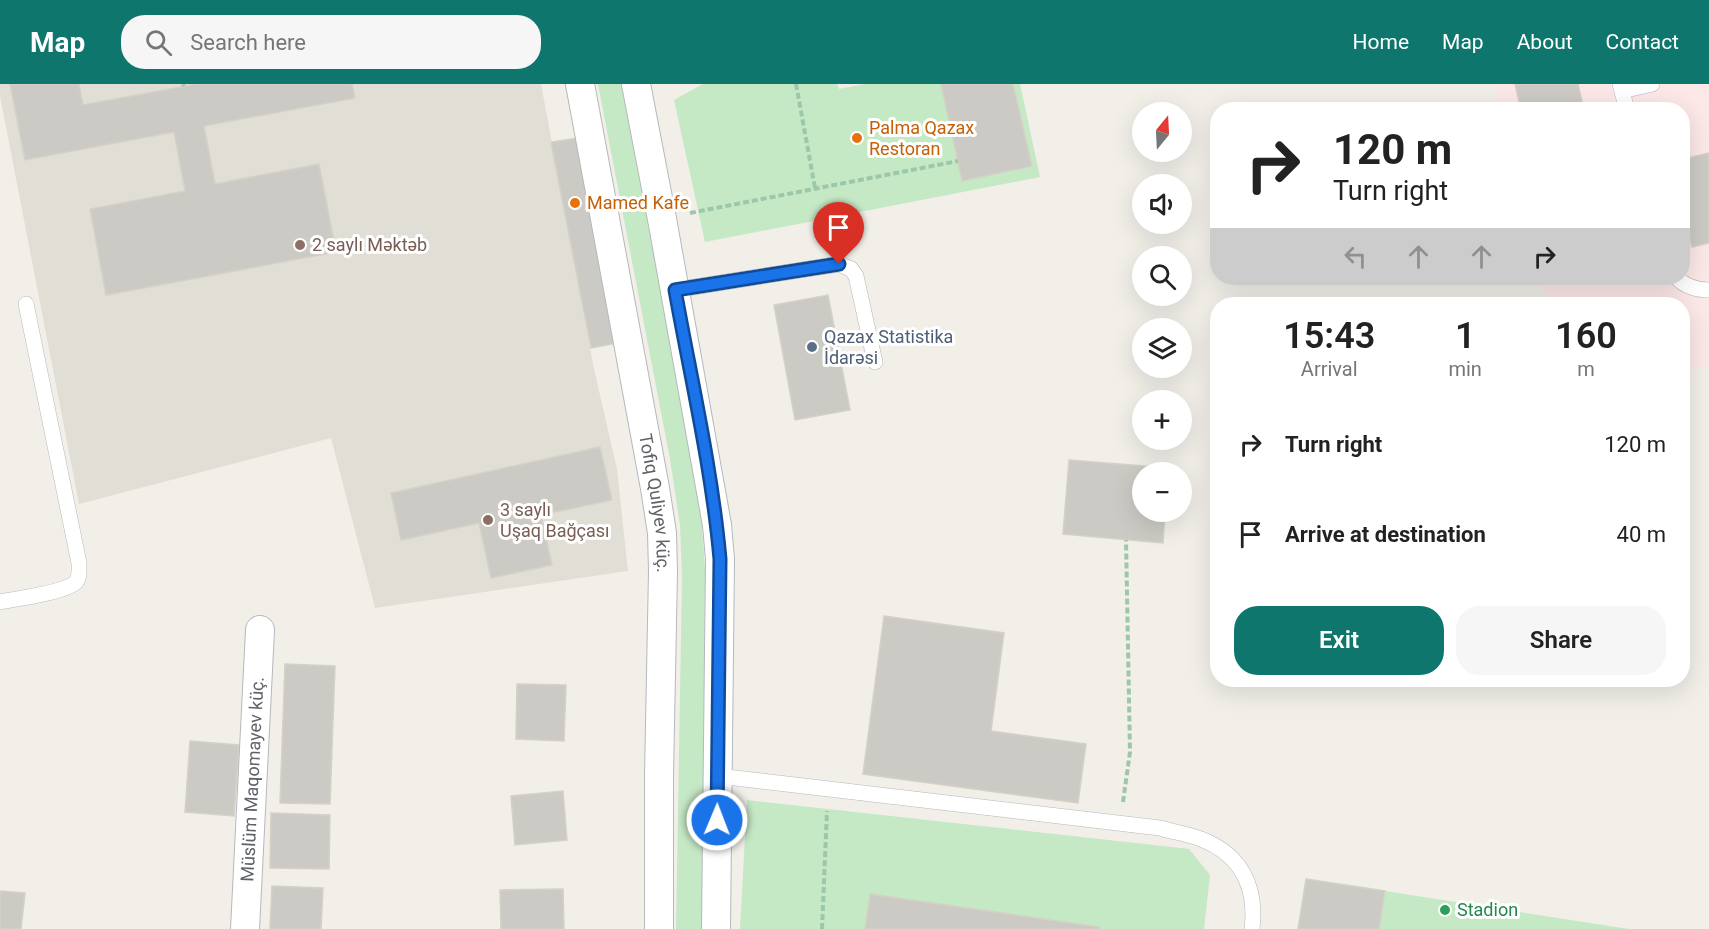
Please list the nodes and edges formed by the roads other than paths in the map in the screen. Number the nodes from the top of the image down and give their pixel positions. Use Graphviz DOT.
graph roads {
  1 [pos="580,84"];
  2 [pos="636,84"];
  3 [pos="1652,84"];
  4 [pos="1621,87"];
  5 [pos="1625,102"];
  6 [pos="1686,285"];
  7 [pos="675,290"];
  8 [pos="1709,290"];
  9 [pos="26,304"];
  10 [pos="875,362"];
  11 [pos="0,602"];
  12 [pos="260,630"];
  13 [pos="718,777"];
  14 [pos="245,929"];
  15 [pos="659,929"];
  16 [pos="716,929"];
  17 [pos="1251,929"];
  1 -- 15 [label="street, Tofiq Quliyev küç."];
  2 -- 7 [label="street"];
  3 -- 4 [label="lane"];
  4 -- 5 [label="lane"];
  6 -- 8 [label="lane"];
  7 -- 10 [label="lane"];
  7 -- 13 [label="street"];
  9 -- 11 [label="lane"];
  12 -- 14 [label="street, Müslüm Maqomayev küç."];
  13 -- 16 [label="street"];
  13 -- 17 [label="lane"];
}
